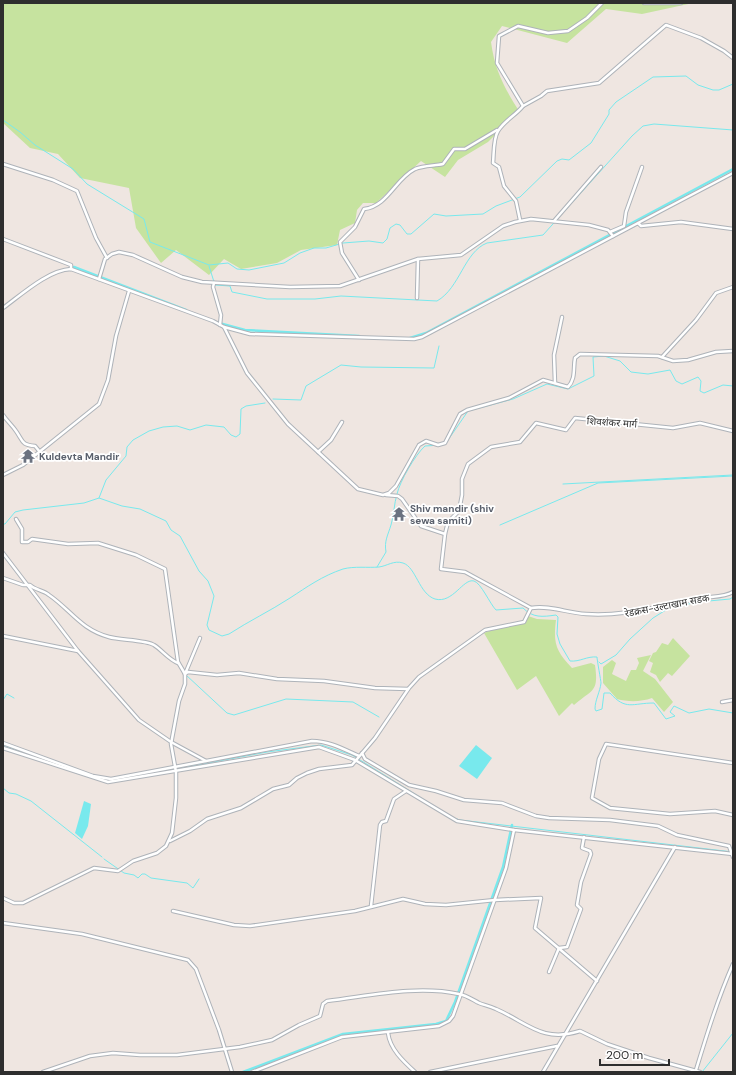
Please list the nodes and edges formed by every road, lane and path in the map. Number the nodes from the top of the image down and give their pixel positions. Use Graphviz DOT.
graph roads {
  1 [pos="602,3"];
  2 [pos="644,3"];
  3 [pos="681,3"];
  4 [pos="733,58"];
  5 [pos="523,106"];
  6 [pos="498,130"];
  7 [pos="3,164"];
  8 [pos="601,167"];
  9 [pos="642,167"];
  10 [pos="733,172"];
  11 [pos="520,220"];
  12 [pos="555,222"];
  13 [pos="638,223"];
  14 [pos="733,229"];
  15 [pos="611,234"];
  16 [pos="3,239"];
  17 [pos="107,258"];
  18 [pos="418,259"];
  19 [pos="71,268"];
  20 [pos="100,277"];
  21 [pos="359,280"];
  22 [pos="214,283"];
  23 [pos="733,287"];
  24 [pos="129,291"];
  25 [pos="417,298"];
  26 [pos="3,308"];
  27 [pos="562,317"];
  28 [pos="221,323"];
  29 [pos="224,327"];
  30 [pos="733,351"];
  31 [pos="662,357"];
  32 [pos="555,383"];
  33 [pos="3,416"];
  34 [pos="342,422"];
  35 [pos="733,431"];
  36 [pos="40,452"];
  37 [pos="318,452"];
  38 [pos="3,475"];
  39 [pos="383,495"];
  40 [pos="16,519"];
  41 [pos="445,534"];
  42 [pos="3,553"];
  43 [pos="3,578"];
  44 [pos="27,585"];
  45 [pos="733,592"];
  46 [pos="530,609"];
  47 [pos="3,636"];
  48 [pos="200,638"];
  49 [pos="78,651"];
  50 [pos="178,664"];
  51 [pos="185,674"];
  52 [pos="408,689"];
  53 [pos="733,700"];
  54 [pos="722,702"];
  55 [pos="172,742"];
  56 [pos="3,744"];
  57 [pos="3,748"];
  58 [pos="362,753"];
  59 [pos="357,758"];
  60 [pos="207,761"];
  61 [pos="733,763"];
  62 [pos="175,767"];
  63 [pos="176,772"];
  64 [pos="406,791"];
  65 [pos="733,815"];
  66 [pos="514,830"];
  67 [pos="584,837"];
  68 [pos="170,841"];
  69 [pos="675,847"];
  70 [pos="732,854"];
  71 [pos="3,898"];
  72 [pos="495,900"];
  73 [pos="371,906"];
  74 [pos="173,911"];
  75 [pos="3,923"];
  76 [pos="559,948"];
  77 [pos="733,964"];
  78 [pos="548,972"];
  79 [pos="597,981"];
  80 [pos="461,994"];
  81 [pos="388,1033"];
  82 [pos="565,1036"];
  83 [pos="558,1046"];
  84 [pos="225,1050"];
  85 [pos="696,1070"];
  86 [pos="232,1071"];
  87 [pos="43,1072"];
  88 [pos="252,1072"];
  89 [pos="415,1072"];
  90 [pos="430,1072"];
  91 [pos="544,1072"];
  92 [pos="700,1072"];
  1 -- 5 [label="street"];
  2 -- 3 [label="street"];
  4 -- 5 [label="street"];
  5 -- 6 [label="street"];
  6 -- 11 [label="street"];
  6 -- 21 [label="street"];
  7 -- 17 [label="street"];
  8 -- 12 [label="street"];
  9 -- 15 [label="street"];
  10 -- 13 [label="street"];
  11 -- 12 [label="street"];
  11 -- 18 [label="street"];
  12 -- 15 [label="street"];
  13 -- 14 [label="street"];
  13 -- 15 [label="street"];
  15 -- 29 [label="street"];
  16 -- 19 [label="street"];
  17 -- 20 [label="street"];
  17 -- 22 [label="street"];
  18 -- 21 [label="street"];
  18 -- 25 [label="street"];
  19 -- 20 [label="street"];
  19 -- 26 [label="street"];
  20 -- 24 [label="street"];
  21 -- 22 [label="street"];
  22 -- 28 [label="street"];
  23 -- 31 [label="street"];
  24 -- 28 [label="street"];
  24 -- 36 [label="street"];
  27 -- 32 [label="street"];
  28 -- 29 [label="street"];
  29 -- 37 [label="street"];
  30 -- 31 [label="street"];
  31 -- 32 [label="street"];
  32 -- 39 [label="street"];
  33 -- 36 [label="street"];
  34 -- 37 [label="street"];
  35 -- 41 [label="street, शिवशंकर मार्ग"];
  36 -- 38 [label="street"];
  37 -- 39 [label="street"];
  39 -- 41 [label="street"];
  40 -- 50 [label="street"];
  41 -- 46 [label="street"];
  42 -- 44 [label="street"];
  43 -- 44 [label="street"];
  44 -- 49 [label="street"];
  44 -- 50 [label="street"];
  45 -- 46 [label="street, रेडक्रस-उल्टाखाम सडक"];
  46 -- 52 [label="street"];
  47 -- 49 [label="street"];
  48 -- 51 [label="street"];
  49 -- 55 [label="street"];
  50 -- 51 [label="street"];
  51 -- 52 [label="street"];
  51 -- 55 [label="street"];
  52 -- 58 [label="street"];
  53 -- 54 [label="street"];
  55 -- 60 [label="street"];
  55 -- 62 [label="street"];
  56 -- 62 [label="street"];
  57 -- 63 [label="street"];
  58 -- 59 [label="street"];
  58 -- 70 [label="street"];
  59 -- 60 [label="street"];
  59 -- 63 [label="street"];
  59 -- 64 [label="street"];
  59 -- 68 [label="street"];
  60 -- 62 [label="street"];
  61 -- 65 [label="street"];
  62 -- 63 [label="street"];
  63 -- 68 [label="street"];
  64 -- 66 [label="street"];
  64 -- 73 [label="street"];
  66 -- 67 [label="street"];
  66 -- 72 [label="street"];
  67 -- 69 [label="street"];
  67 -- 76 [label="street"];
  68 -- 71 [label="street"];
  69 -- 70 [label="street"];
  69 -- 79 [label="street"];
  72 -- 73 [label="street"];
  72 -- 76 [label="street"];
  72 -- 80 [label="street"];
  73 -- 74 [label="street"];
  75 -- 84 [label="street"];
  76 -- 78 [label="street"];
  76 -- 79 [label="street"];
  77 -- 85 [label="street"];
  79 -- 82 [label="street"];
  80 -- 81 [label="street"];
  80 -- 82 [label="street"];
  80 -- 84 [label="street"];
  81 -- 88 [label="street"];
  81 -- 89 [label="street"];
  82 -- 83 [label="street"];
  82 -- 85 [label="street"];
  83 -- 90 [label="street"];
  83 -- 91 [label="street"];
  84 -- 86 [label="street"];
  84 -- 87 [label="street"];
  85 -- 92 [label="street"];
}
